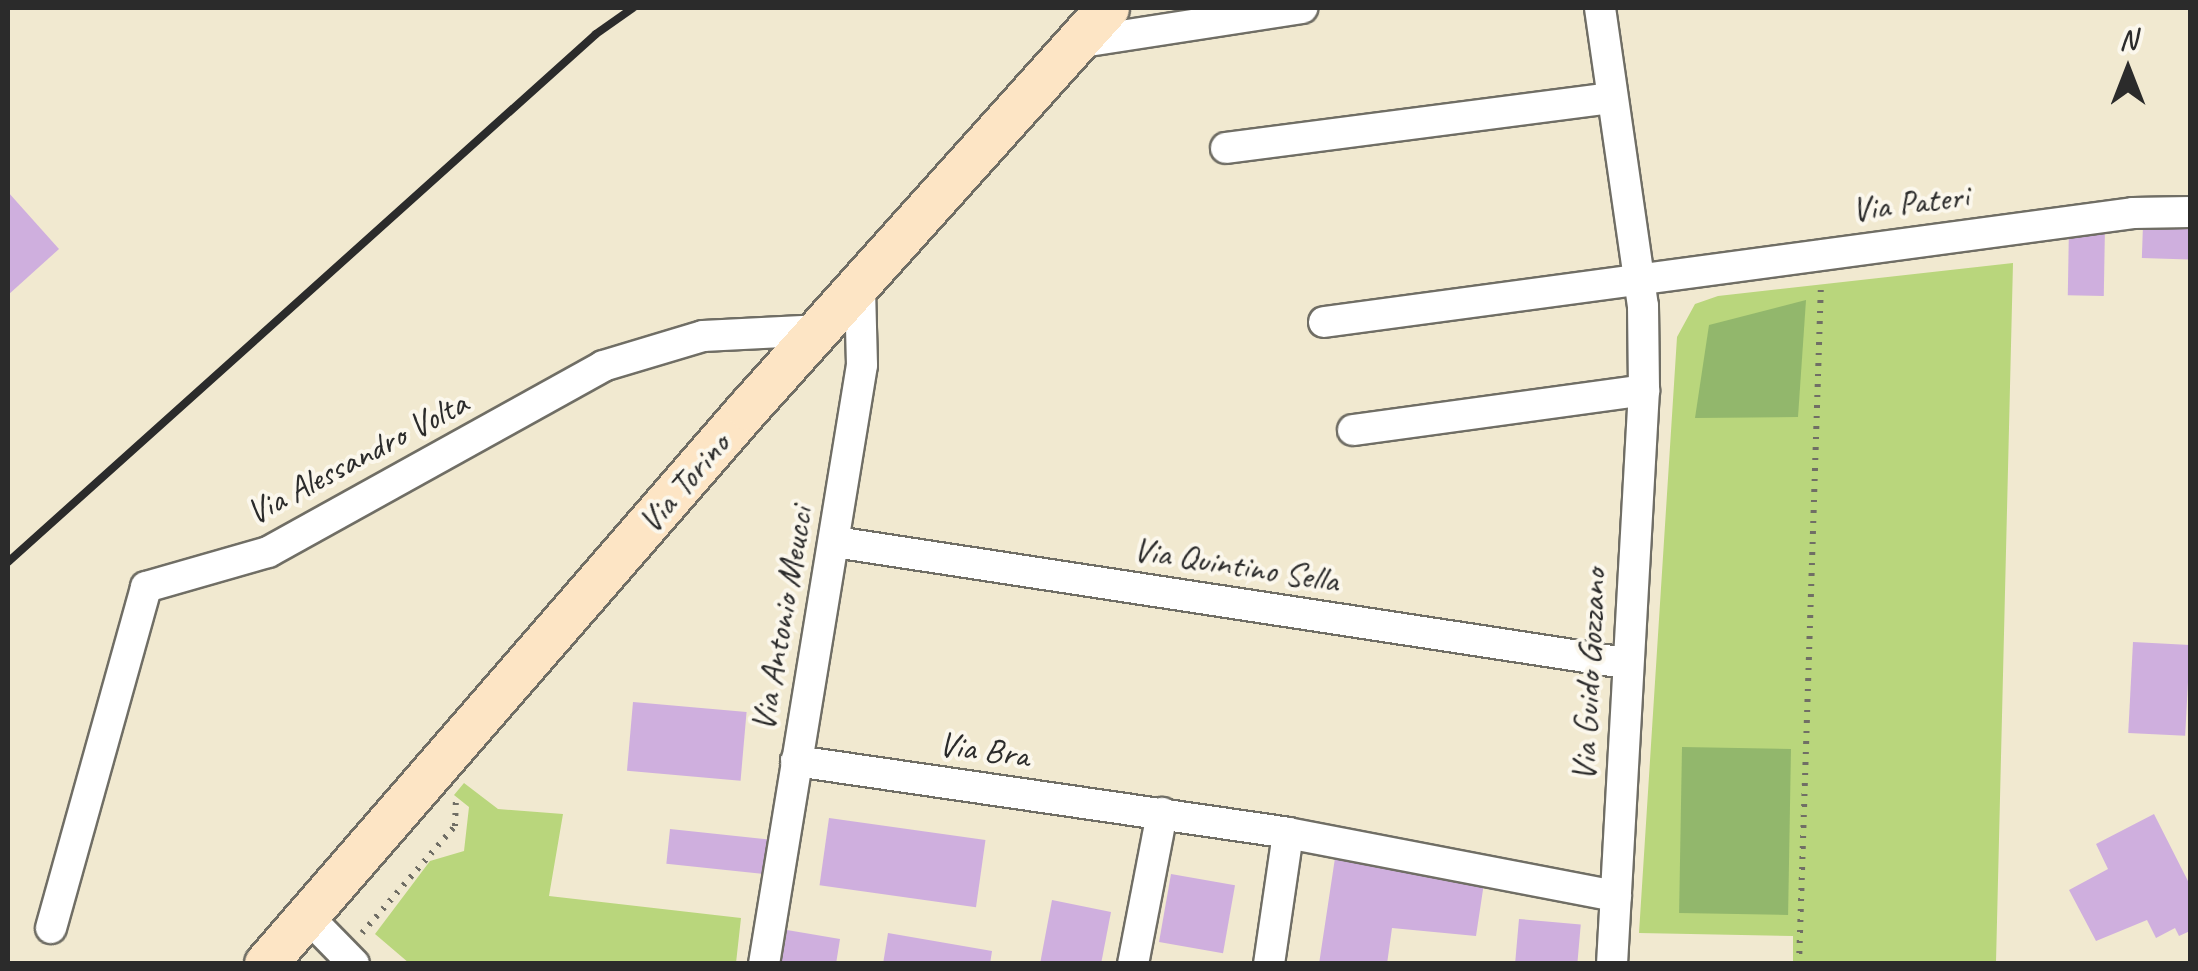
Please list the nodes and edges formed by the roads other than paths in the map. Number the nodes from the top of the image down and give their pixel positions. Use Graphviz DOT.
graph roads {
  1 [pos="1108,8"];
  2 [pos="1302,8"];
  3 [pos="1600,8"];
  4 [pos="1076,43"];
  5 [pos="1611,98"];
  6 [pos="1226,148"];
  7 [pos="2190,199"];
  8 [pos="2190,212"];
  9 [pos="1640,280"];
  10 [pos="860,287"];
  11 [pos="1324,322"];
  12 [pos="822,330"];
  13 [pos="1644,390"];
  14 [pos="1353,430"];
  15 [pos="835,542"];
  16 [pos="1626,664"];
  17 [pos="796,761"];
  18 [pos="1162,813"];
  19 [pos="1288,833"];
  20 [pos="1616,896"];
  21 [pos="308,916"];
  22 [pos="51,928"];
  23 [pos="349,958"];
  24 [pos="266,964"];
  25 [pos="764,964"];
  26 [pos="1133,964"];
  27 [pos="1269,964"];
  28 [pos="1612,964"];
  1 -- 4 [label="main road, Via Torino"];
  2 -- 4 [label="street"];
  3 -- 5 [label="street, Via Guido Gozzano"];
  4 -- 10 [label="main road, Via Torino"];
  5 -- 6 [label="street"];
  5 -- 9 [label="street, Via Guido Gozzano"];
  7 -- 8 [label="street"];
  8 -- 9 [label="street, Via Pateri"];
  9 -- 11 [label="street"];
  9 -- 13 [label="street, Via Guido Gozzano"];
  10 -- 12 [label="main road, Via Torino"];
  10 -- 15 [label="street, Via Antonio Meucci"];
  12 -- 21 [label="main road, Via Torino"];
  12 -- 22 [label="street, Via Alessandro Volta"];
  13 -- 14 [label="street"];
  13 -- 16 [label="street, Via Guido Gozzano"];
  15 -- 16 [label="street, Via Quintino Sella"];
  15 -- 17 [label="street, Via Antonio Meucci"];
  16 -- 20 [label="street, Via Guido Gozzano"];
  17 -- 18 [label="street, Via Bra"];
  17 -- 25 [label="street, Via Antonio Meucci"];
  18 -- 19 [label="street, Via Bra"];
  18 -- 26 [label="street"];
  19 -- 20 [label="street, Via Bra"];
  19 -- 27 [label="street"];
  20 -- 28 [label="street, Via Guido Gozzano"];
  21 -- 23 [label="street"];
  21 -- 24 [label="main road, Via Torino"];
}
